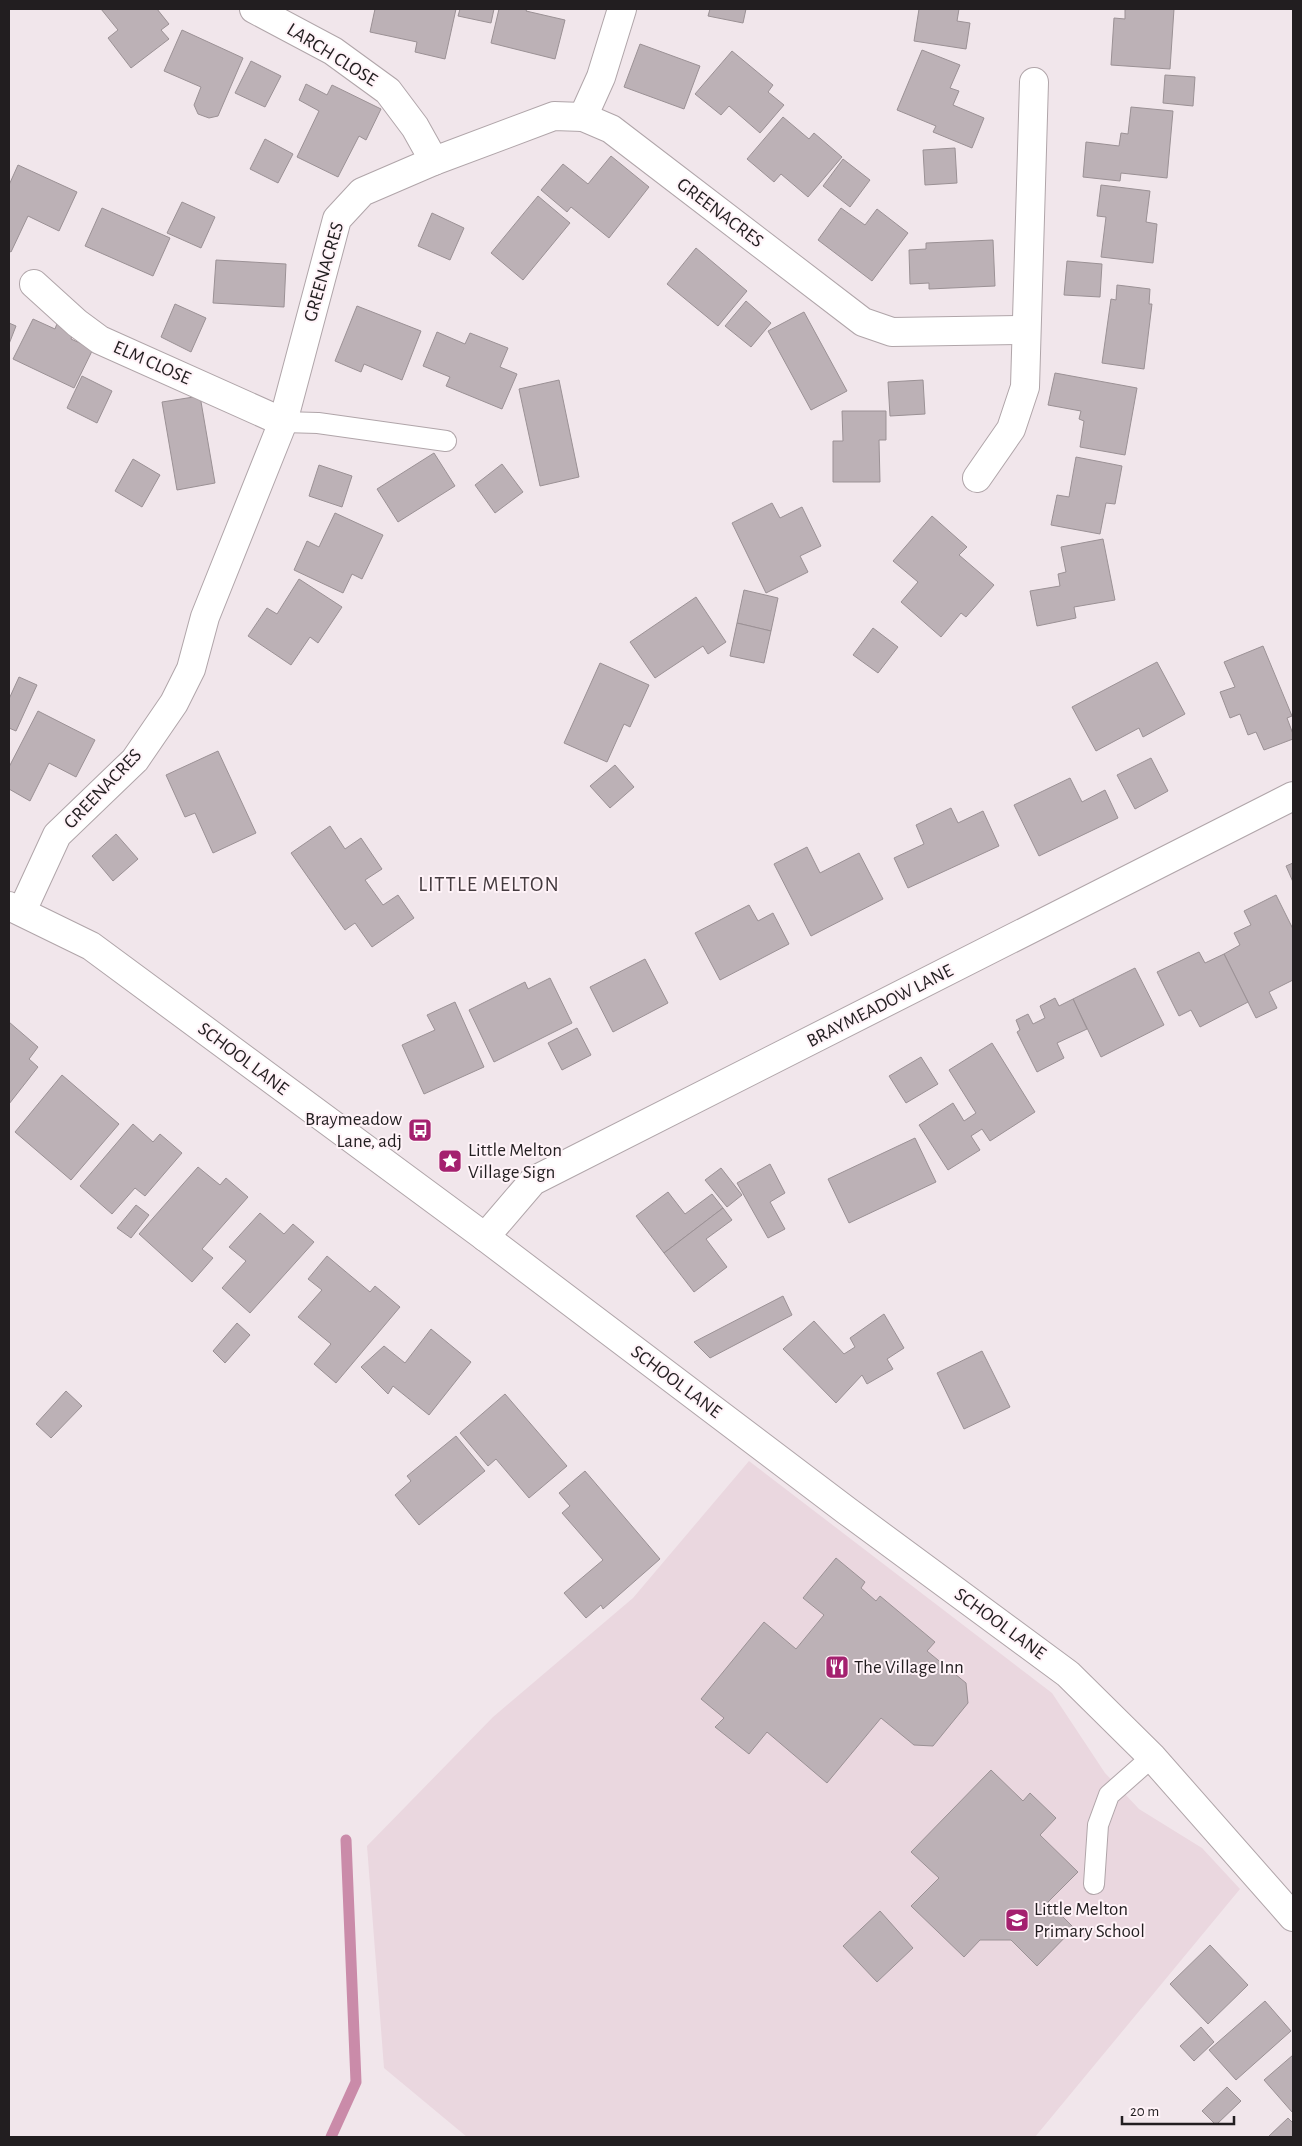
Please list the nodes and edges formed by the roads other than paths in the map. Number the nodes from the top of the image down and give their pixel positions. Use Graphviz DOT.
graph roads {
  1 [pos="254,9"];
  2 [pos="622,9"];
  3 [pos="1034,82"];
  4 [pos="583,117"];
  5 [pos="434,161"];
  6 [pos="34,284"];
  7 [pos="1026,330"];
  8 [pos="283,422"];
  9 [pos="446,441"];
  10 [pos="977,478"];
  11 [pos="1293,796"];
  12 [pos="15,909"];
  13 [pos="485,1238"];
  14 [pos="1152,1757"];
  15 [pos="1094,1884"];
  16 [pos="1293,1917"];
  1 -- 5 [label="street, LARCH CLOSE"];
  2 -- 4 [label="street"];
  3 -- 7 [label="street"];
  4 -- 5 [label="street, GREENACRES"];
  4 -- 7 [label="street, GREENACRES"];
  5 -- 8 [label="street, GREENACRES"];
  6 -- 8 [label="street, ELM CLOSE"];
  7 -- 10 [label="street"];
  8 -- 9 [label="lane"];
  8 -- 12 [label="street, GREENACRES"];
  11 -- 13 [label="street, BRAYMEADOW LANE"];
  12 -- 13 [label="street, SCHOOL LANE"];
  13 -- 14 [label="street, SCHOOL LANE"];
  14 -- 15 [label="lane"];
  14 -- 16 [label="street, SCHOOL LANE"];
}
